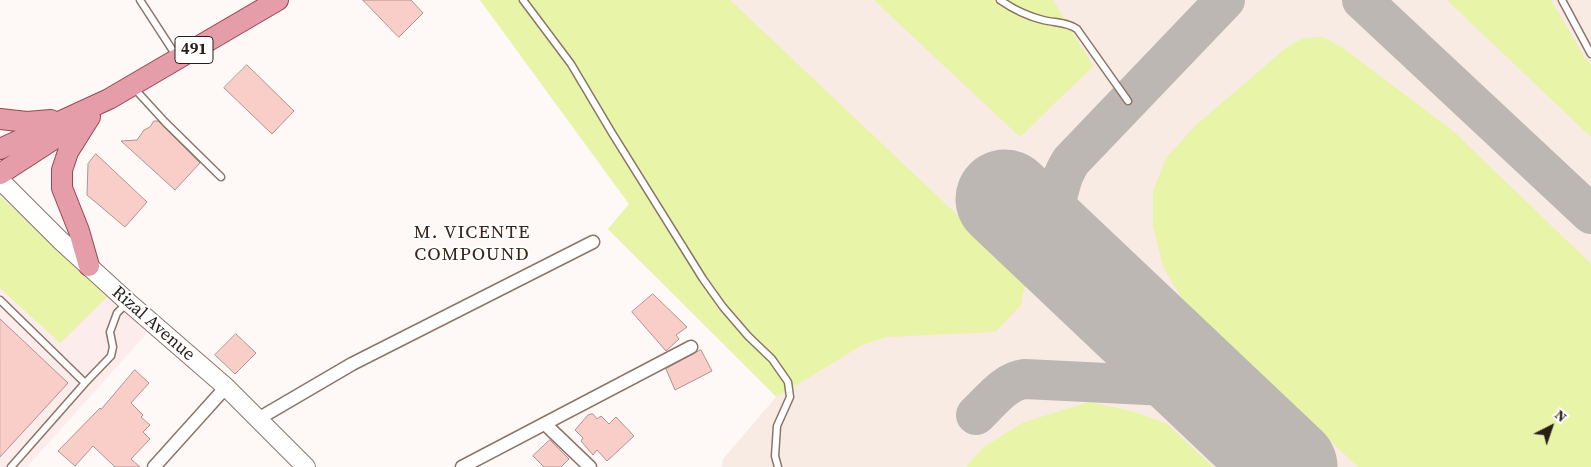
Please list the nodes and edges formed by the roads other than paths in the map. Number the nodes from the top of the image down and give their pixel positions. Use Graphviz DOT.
graph roads {
  1 [pos="140,0"];
  2 [pos="278,0"];
  3 [pos="523,0"];
  4 [pos="1000,0"];
  5 [pos="1562,0"];
  6 [pos="1591,54"];
  7 [pos="178,59"];
  8 [pos="132,86"];
  9 [pos="109,99"];
  10 [pos="1128,101"];
  11 [pos="90,117"];
  12 [pos="68,118"];
  13 [pos="0,119"];
  14 [pos="0,150"];
  15 [pos="0,174"];
  16 [pos="221,177"];
  17 [pos="0,180"];
  18 [pos="593,242"];
  19 [pos="89,266"];
  20 [pos="0,300"];
  21 [pos="128,302"];
  22 [pos="691,346"];
  23 [pos="85,383"];
  24 [pos="226,387"];
  25 [pos="258,419"];
  26 [pos="545,424"];
  27 [pos="11,467"];
  28 [pos="154,467"];
  29 [pos="306,467"];
  30 [pos="462,467"];
  31 [pos="590,467"];
  32 [pos="778,467"];
  1 -- 7 [label="lane"];
  2 -- 7 [label="main road, 491"];
  3 -- 32 [label="lane"];
  4 -- 10 [label="lane"];
  5 -- 6 [label="lane"];
  7 -- 8 [label="main road, 491"];
  8 -- 9 [label="main road, 491"];
  8 -- 16 [label="lane"];
  9 -- 11 [label="main road, 491"];
  9 -- 12 [label="main road, 491"];
  11 -- 15 [label="main road, 491"];
  11 -- 19 [label="main road"];
  12 -- 13 [label="main road"];
  12 -- 14 [label="main road, 491"];
  17 -- 19 [label="street, Rizal Avenue"];
  18 -- 25 [label="street"];
  19 -- 21 [label="street, Rizal Avenue"];
  20 -- 23 [label="lane"];
  21 -- 23 [label="lane"];
  21 -- 24 [label="street, Rizal Avenue"];
  22 -- 26 [label="street"];
  23 -- 27 [label="lane"];
  24 -- 25 [label="street, Rizal Avenue"];
  24 -- 28 [label="street"];
  25 -- 29 [label="street, Rizal Avenue"];
  26 -- 30 [label="street"];
  26 -- 31 [label="street"];
}
